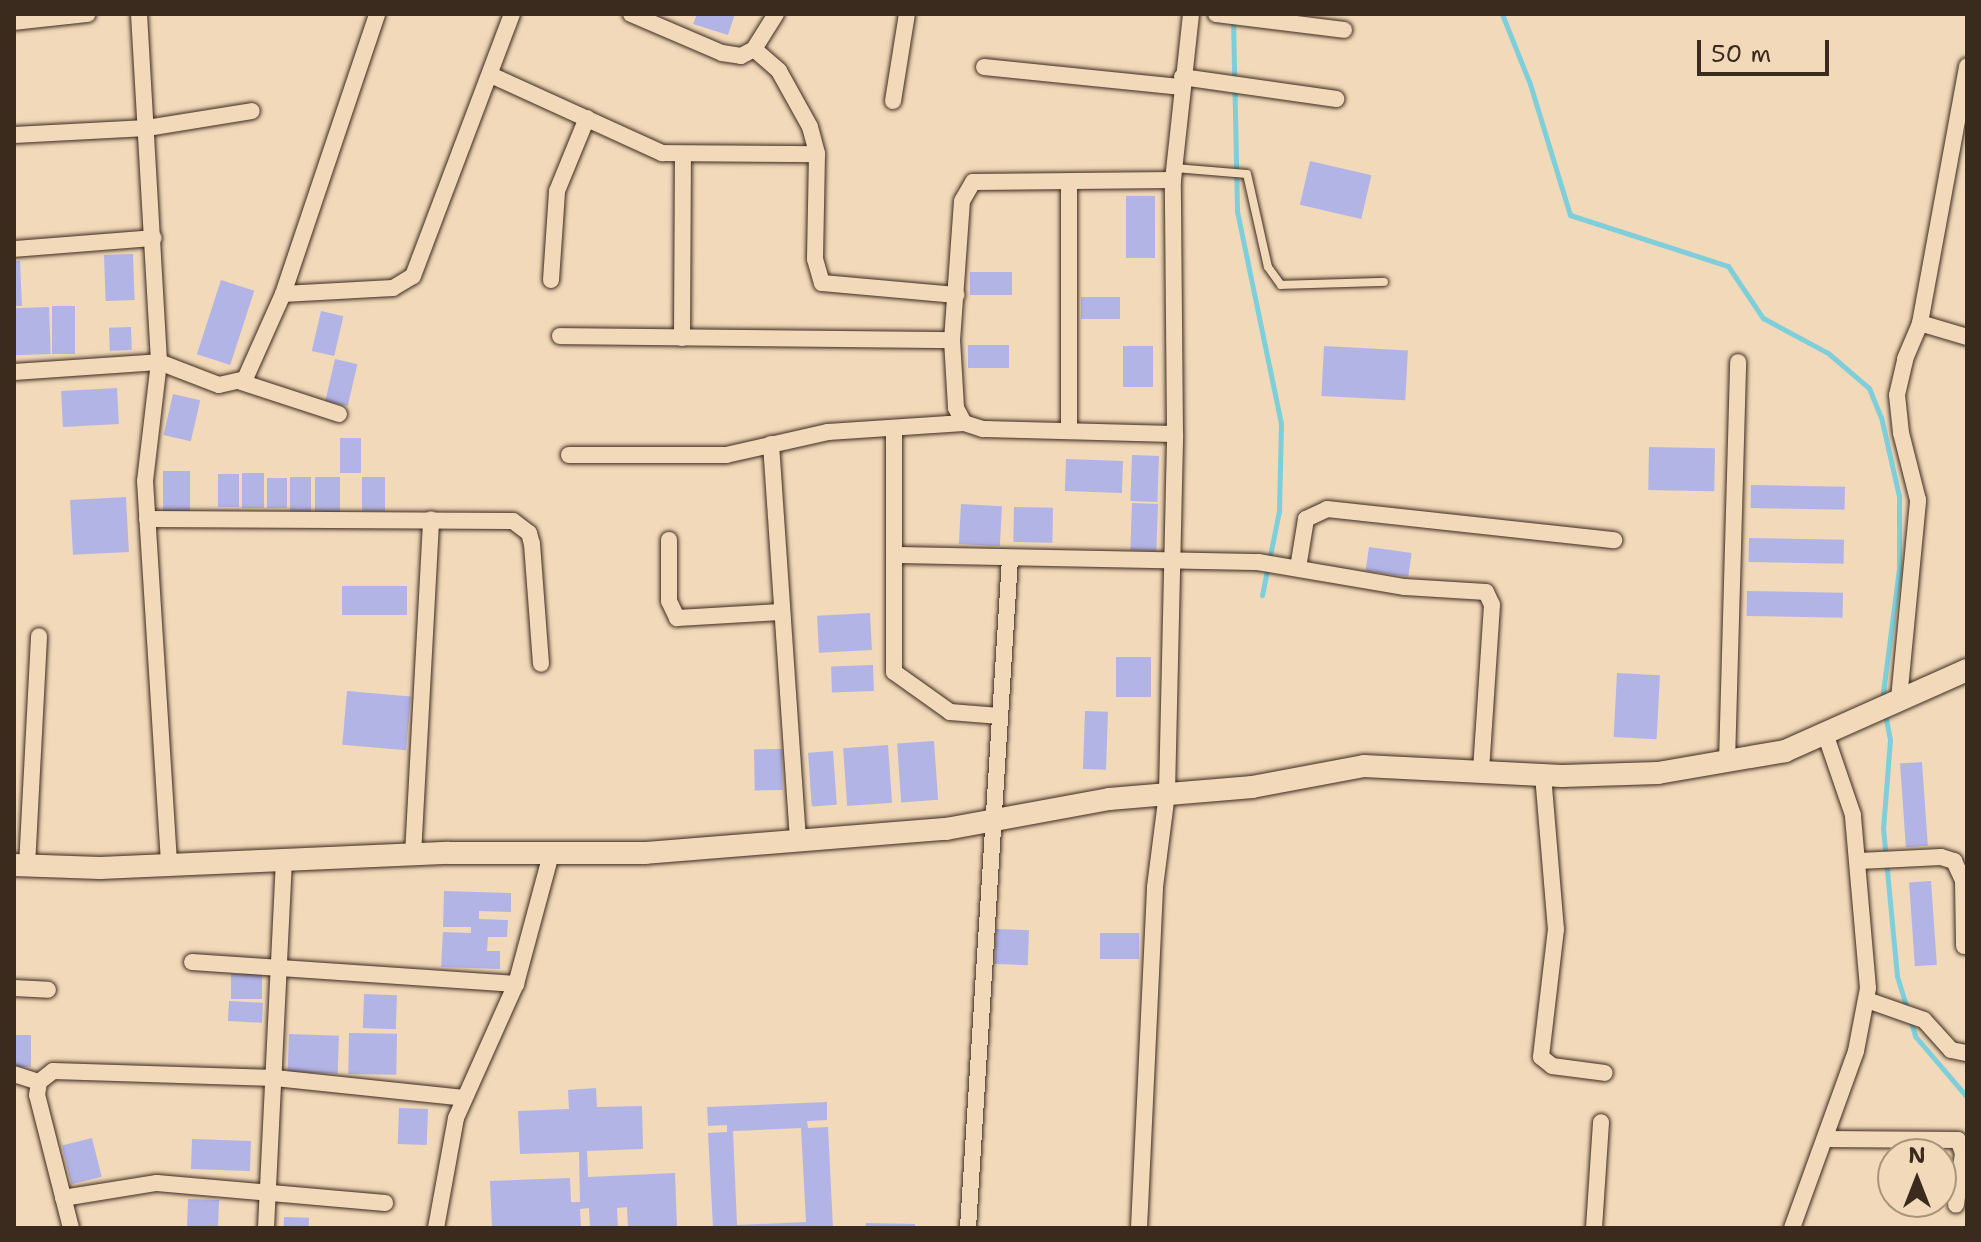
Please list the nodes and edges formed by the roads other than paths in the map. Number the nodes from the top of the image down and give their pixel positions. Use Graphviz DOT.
graph roads {
  1 [pos="88,14"];
  2 [pos="139,14"];
  3 [pos="377,14"];
  4 [pos="512,14"];
  5 [pos="631,14"];
  6 [pos="776,14"];
  7 [pos="907,14"];
  8 [pos="1191,14"];
  9 [pos="1216,14"];
  10 [pos="667,21"];
  11 [pos="14,22"];
  12 [pos="1344,30"];
  13 [pos="754,49"];
  14 [pos="1967,66"];
  15 [pos="984,67"];
  16 [pos="493,76"];
  17 [pos="1182,82"];
  18 [pos="1336,99"];
  19 [pos="893,101"];
  20 [pos="252,111"];
  21 [pos="587,118"];
  22 [pos="147,128"];
  23 [pos="14,135"];
  24 [pos="817,154"];
  25 [pos="683,156"];
  26 [pos="1174,174"];
  27 [pos="1069,182"];
  28 [pos="154,238"];
  29 [pos="14,249"];
  30 [pos="551,280"];
  31 [pos="1384,282"];
  32 [pos="283,294"];
  33 [pos="956,295"];
  34 [pos="1920,323"];
  35 [pos="560,336"];
  36 [pos="1967,337"];
  37 [pos="682,338"];
  38 [pos="952,340"];
  39 [pos="159,362"];
  40 [pos="1738,362"];
  41 [pos="14,372"];
  42 [pos="241,382"];
  43 [pos="339,414"];
  44 [pos="964,423"];
  45 [pos="894,428"];
  46 [pos="1069,431"];
  47 [pos="1175,434"];
  48 [pos="771,444"];
  49 [pos="569,455"];
  50 [pos="147,519"];
  51 [pos="431,519"];
  52 [pos="669,540"];
  53 [pos="1614,540"];
  54 [pos="894,555"];
  55 [pos="1010,559"];
  56 [pos="1173,559"];
  57 [pos="1290,566"];
  58 [pos="781,612"];
  59 [pos="39,636"];
  60 [pos="541,664"];
  61 [pos="1967,670"];
  62 [pos="1889,704"];
  63 [pos="1000,716"];
  64 [pos="1826,736"];
  65 [pos="1727,762"];
  66 [pos="1481,772"];
  67 [pos="1543,775"];
  68 [pos="1167,793"];
  69 [pos="993,822"];
  70 [pos="798,842"];
  71 [pos="551,854"];
  72 [pos="413,855"];
  73 [pos="1859,861"];
  74 [pos="284,862"];
  75 [pos="20,865"];
  76 [pos="169,866"];
  77 [pos="1965,905"];
  78 [pos="1964,946"];
  79 [pos="192,962"];
  80 [pos="279,968"];
  81 [pos="516,984"];
  82 [pos="14,988"];
  83 [pos="48,990"];
  84 [pos="1867,1000"];
  85 [pos="1967,1053"];
  86 [pos="1605,1073"];
  87 [pos="14,1074"];
  88 [pos="275,1078"];
  89 [pos="39,1082"];
  90 [pos="464,1098"];
  91 [pos="1601,1122"];
  92 [pos="1825,1139"];
  93 [pos="1877,1139"];
  94 [pos="1957,1140"];
  95 [pos="268,1195"];
  96 [pos="63,1198"];
  97 [pos="1957,1198"];
  98 [pos="385,1203"];
  99 [pos="71,1228"];
  100 [pos="266,1228"];
  101 [pos="436,1228"];
  102 [pos="968,1228"];
  103 [pos="1139,1228"];
  104 [pos="1594,1228"];
  105 [pos="1792,1228"];
  1 -- 11 [label="street"];
  2 -- 22 [label="street"];
  3 -- 32 [label="street"];
  4 -- 16 [label="street"];
  5 -- 10 [label="street"];
  6 -- 13 [label="street"];
  7 -- 19 [label="street"];
  8 -- 17 [label="street"];
  9 -- 12 [label="street"];
  10 -- 13 [label="street"];
  13 -- 24 [label="street"];
  14 -- 34 [label="street"];
  15 -- 17 [label="street"];
  16 -- 21 [label="street"];
  16 -- 32 [label="street"];
  17 -- 18 [label="street"];
  17 -- 26 [label="street"];
  20 -- 22 [label="street"];
  21 -- 25 [label="street"];
  21 -- 30 [label="street"];
  22 -- 23 [label="street"];
  22 -- 28 [label="street"];
  24 -- 25 [label="street"];
  24 -- 33 [label="street"];
  25 -- 37 [label="street"];
  26 -- 27 [label="street"];
  26 -- 31 [label="lane"];
  26 -- 47 [label="street"];
  27 -- 33 [label="street"];
  27 -- 46 [label="street"];
  28 -- 29 [label="street"];
  28 -- 39 [label="street"];
  32 -- 42 [label="street"];
  33 -- 38 [label="street"];
  34 -- 36 [label="street"];
  34 -- 62 [label="street"];
  35 -- 37 [label="street"];
  37 -- 38 [label="street"];
  38 -- 44 [label="street"];
  39 -- 41 [label="street"];
  39 -- 42 [label="street"];
  39 -- 50 [label="street"];
  40 -- 65 [label="street"];
  42 -- 43 [label="street"];
  44 -- 45 [label="street"];
  44 -- 46 [label="street"];
  45 -- 48 [label="street"];
  45 -- 54 [label="street"];
  46 -- 47 [label="street"];
  47 -- 56 [label="street"];
  48 -- 49 [label="street"];
  48 -- 58 [label="street"];
  50 -- 51 [label="street"];
  50 -- 76 [label="street"];
  51 -- 60 [label="street"];
  51 -- 72 [label="street"];
  52 -- 58 [label="street"];
  53 -- 57 [label="street"];
  54 -- 55 [label="street"];
  54 -- 63 [label="street"];
  55 -- 56 [label="street"];
  55 -- 63 [label="street"];
  56 -- 57 [label="street"];
  56 -- 68 [label="street"];
  57 -- 66 [label="street"];
  58 -- 70 [label="street"];
  59 -- 75 [label="street"];
  61 -- 62 [label="street"];
  62 -- 64 [label="street"];
  63 -- 69 [label="street"];
  64 -- 65 [label="street"];
  64 -- 73 [label="street"];
  65 -- 67 [label="street"];
  66 -- 67 [label="street"];
  66 -- 68 [label="street"];
  67 -- 86 [label="street"];
  68 -- 69 [label="street"];
  68 -- 103 [label="street"];
  69 -- 70 [label="street"];
  69 -- 102 [label="street"];
  70 -- 71 [label="street"];
  71 -- 72 [label="street"];
  71 -- 81 [label="street"];
  72 -- 74 [label="street"];
  73 -- 77 [label="street"];
  73 -- 84 [label="street"];
  74 -- 76 [label="street"];
  74 -- 80 [label="street"];
  75 -- 76 [label="street"];
  77 -- 78 [label="street"];
  79 -- 80 [label="street"];
  80 -- 81 [label="street"];
  80 -- 88 [label="street"];
  81 -- 90 [label="street"];
  82 -- 83 [label="street"];
  84 -- 85 [label="street"];
  84 -- 92 [label="street"];
  87 -- 89 [label="street"];
  88 -- 89 [label="street"];
  88 -- 90 [label="street"];
  88 -- 95 [label="street"];
  89 -- 96 [label="street"];
  90 -- 101 [label="street"];
  91 -- 104 [label="street"];
  92 -- 93 [label="street"];
  92 -- 105 [label="street"];
  94 -- 97 [label="street"];
  95 -- 96 [label="street"];
  95 -- 98 [label="street"];
  95 -- 100 [label="street"];
  96 -- 99 [label="street"];
}
